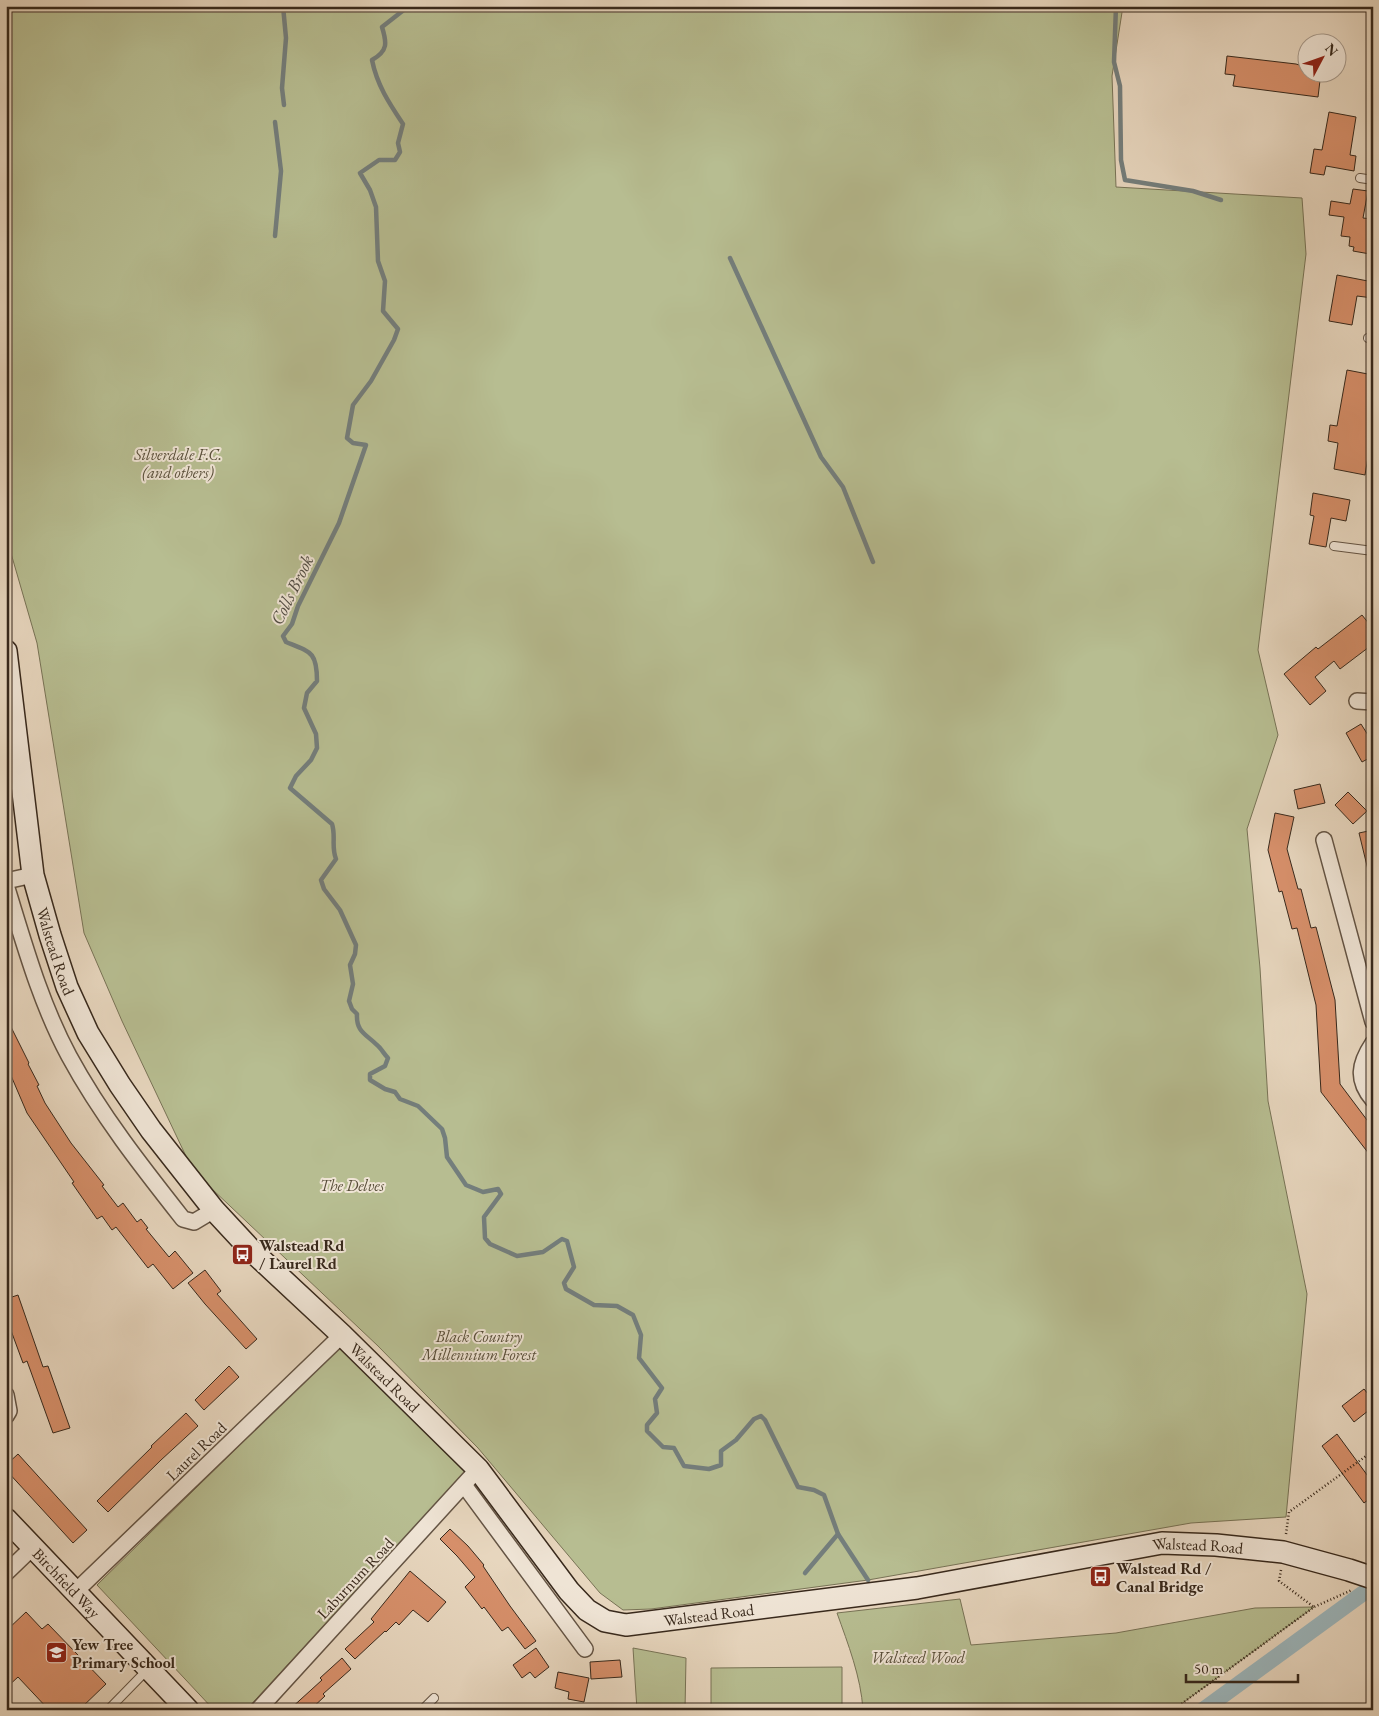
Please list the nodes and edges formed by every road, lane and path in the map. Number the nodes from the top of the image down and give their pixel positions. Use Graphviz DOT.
graph roads {
  1 [pos="1360,178"];
  2 [pos="1373,180"];
  3 [pos="1334,546"];
  4 [pos="1373,551"];
  5 [pos="6,651"];
  6 [pos="1357,701"];
  7 [pos="1373,702"];
  8 [pos="1324,840"];
  9 [pos="33,875"];
  10 [pos="6,883"];
  11 [pos="1373,1022"];
  12 [pos="1373,1043"];
  13 [pos="1373,1100"];
  14 [pos="214,1210"];
  15 [pos="342,1335"];
  16 [pos="6,1394"];
  17 [pos="6,1416"];
  18 [pos="1373,1451"];
  19 [pos="478,1470"];
  20 [pos="464,1485"];
  21 [pos="6,1519"];
  22 [pos="33,1547"];
  23 [pos="1283,1552"];
  24 [pos="6,1573"];
  25 [pos="1362,1580"];
  26 [pos="1279,1581"];
  27 [pos="75,1592"];
  28 [pos="1314,1607"];
  29 [pos="587,1610"];
  30 [pos="571,1629"];
  31 [pos="585,1649"];
  32 [pos="148,1669"];
  33 [pos="434,1698"];
  34 [pos="108,1710"];
  35 [pos="188,1710"];
  36 [pos="258,1710"];
  37 [pos="422,1710"];
  38 [pos="1173,1710"];
  1 -- 2 [label="lane"];
  3 -- 4 [label="lane"];
  5 -- 9 [label="street, Walstead Road"];
  6 -- 7 [label="street"];
  8 -- 11 [label="street"];
  9 -- 10 [label="street"];
  9 -- 14 [label="street, Walstead Road"];
  10 -- 14 [label="street, Walstead Road"];
  12 -- 13 [label="street"];
  14 -- 15 [label="street, Walstead Road"];
  15 -- 19 [label="street, Walstead Road"];
  15 -- 27 [label="street, Laurel Road"];
  16 -- 17 [label="street"];
  18 -- 23 [label="path"];
  19 -- 20 [label="street, Laburnum Road"];
  19 -- 29 [label="street, Walstead Road"];
  20 -- 30 [label="street"];
  20 -- 36 [label="street, Laburnum Road"];
  21 -- 22 [label="street, Birchfield Way"];
  22 -- 24 [label="street"];
  22 -- 27 [label="street, Birchfield Way"];
  23 -- 25 [label="street, Walstead Road"];
  23 -- 29 [label="street, Walstead Road"];
  25 -- 28 [label="path"];
  26 -- 28 [label="path"];
  27 -- 32 [label="street, Birchfield Way"];
  28 -- 38 [label="path"];
  29 -- 30 [label="street"];
  30 -- 31 [label="street"];
  32 -- 34 [label="lane"];
  32 -- 35 [label="street, Birchfield Way"];
  33 -- 37 [label="lane"];
}
